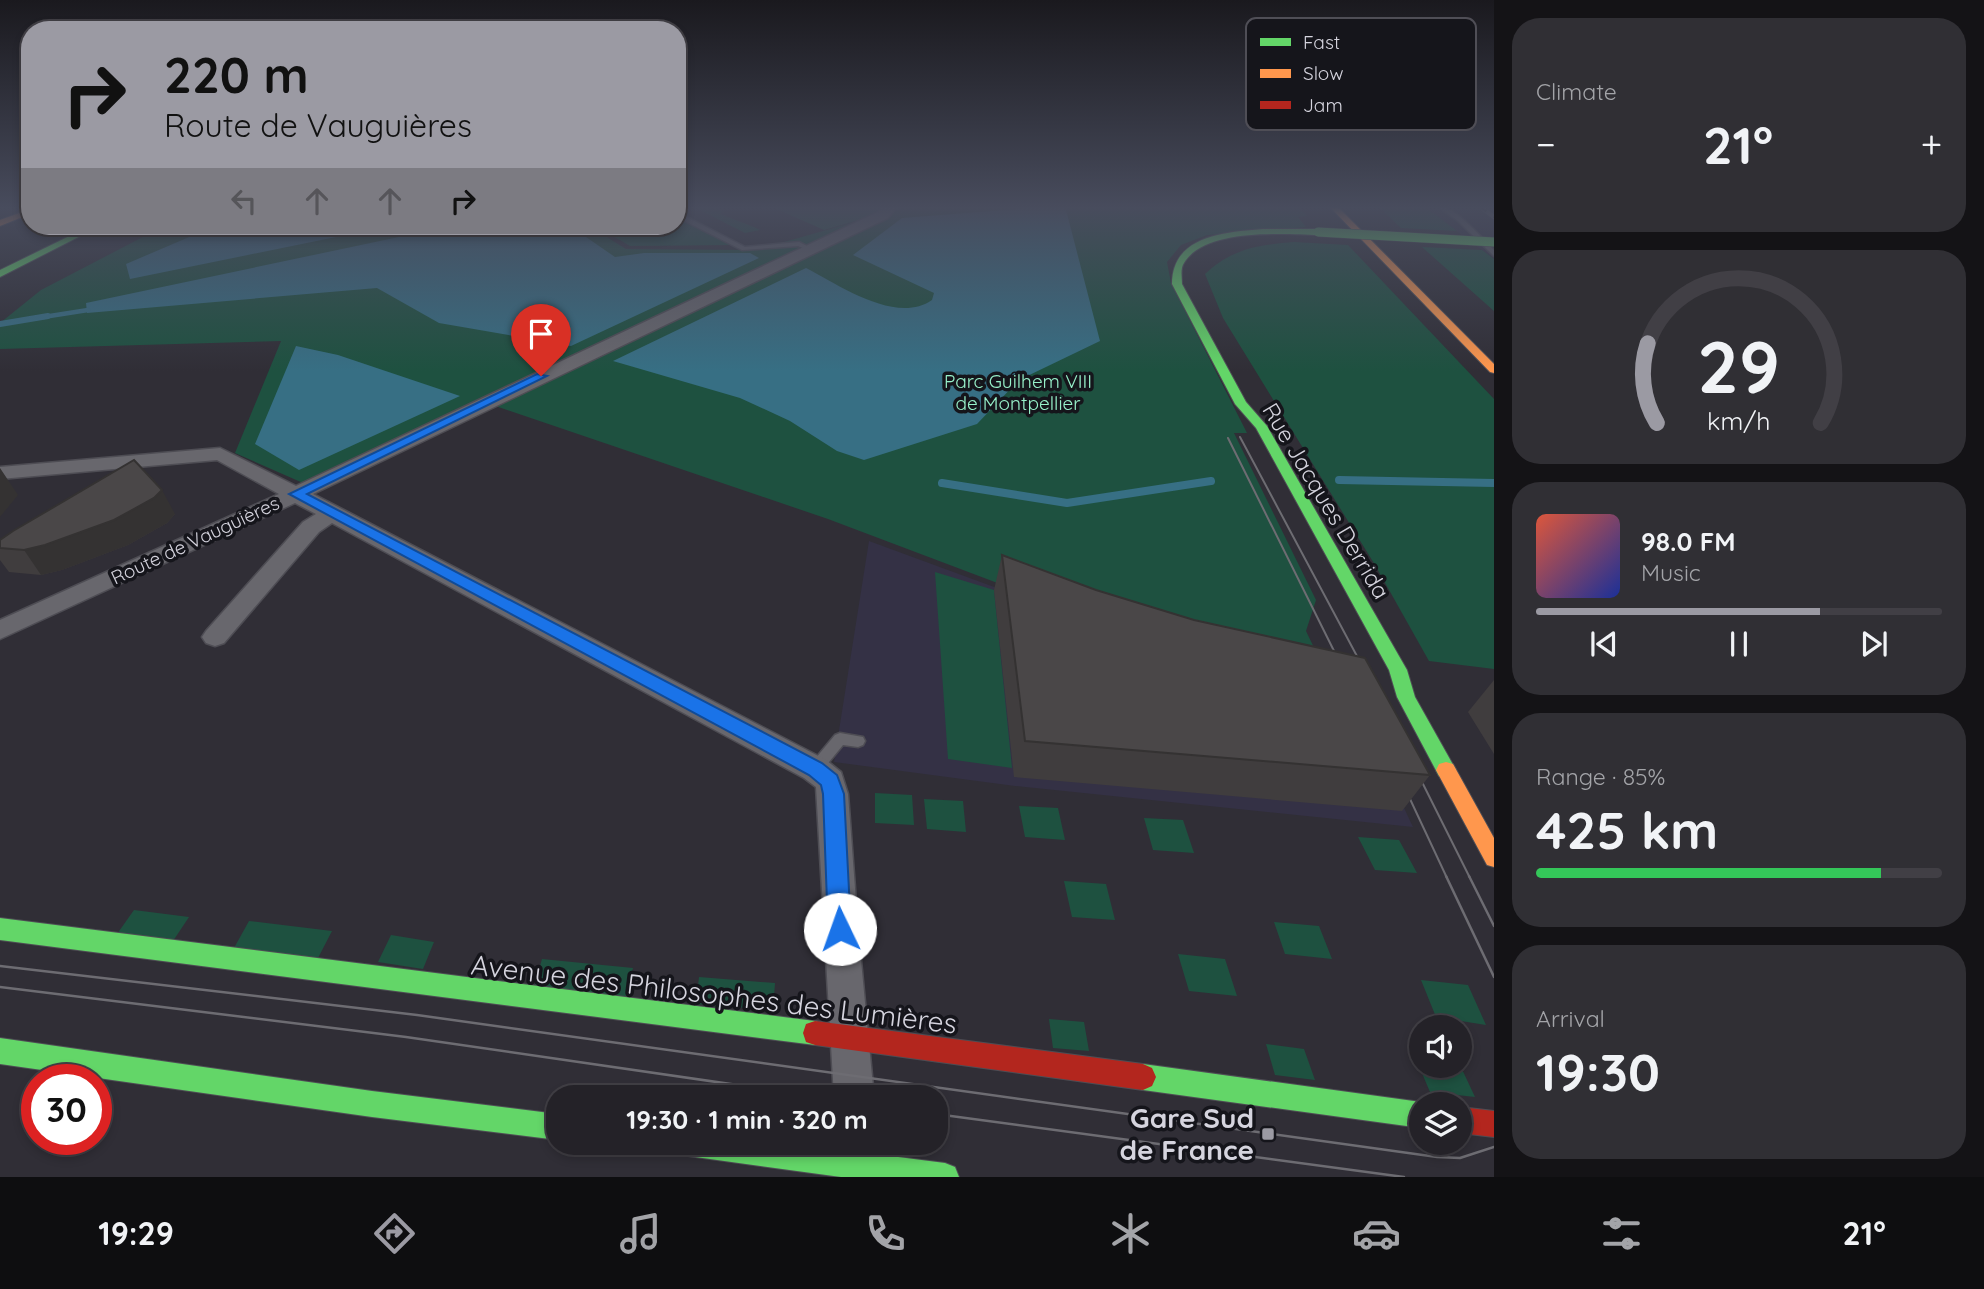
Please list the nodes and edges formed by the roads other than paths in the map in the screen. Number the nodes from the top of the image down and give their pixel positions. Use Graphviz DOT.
graph roads {
  1 [pos="26,261"];
  2 [pos="785,261"];
  3 [pos="1179,261"];
  4 [pos="1387,261"];
  5 [pos="0,274"];
  6 [pos="1494,370"];
  7 [pos="0,472"];
  8 [pos="296,494"];
  9 [pos="330,514"];
  10 [pos="0,630"];
  11 [pos="215,637"];
  12 [pos="859,741"];
  13 [pos="816,769"];
  14 [pos="1494,858"];
  15 [pos="0,929"];
  16 [pos="850,1039"];
  17 [pos="0,1051"];
  18 [pos="853,1085"];
  19 [pos="1409,1113"];
  20 [pos="1472,1121"];
  21 [pos="1494,1124"];
  22 [pos="546,1126"];
  23 [pos="801,1155"];
  24 [pos="857,1161"];
  25 [pos="945,1177"];
  1 -- 5 [label="main road"];
  2 -- 8 [label="street, Route de Vauguières"];
  3 -- 14 [label="main road, Rue Jacques Derrida, bridge"];
  4 -- 6 [label="main road"];
  7 -- 8 [label="street"];
  8 -- 9 [label="street"];
  8 -- 10 [label="street, Route de Vauguières"];
  9 -- 11 [label="street"];
  9 -- 13 [label="street"];
  12 -- 13 [label="lane"];
  13 -- 16 [label="street"];
  15 -- 16 [label="main road, Avenue des Philosophes des Lumières"];
  16 -- 18 [label="street"];
  16 -- 19 [label="main road, Avenue des Philosophes des Lumières"];
  17 -- 22 [label="main road"];
  20 -- 21 [label="main road"];
  23 -- 24 [label="main road"];
  24 -- 25 [label="main road"];
}
